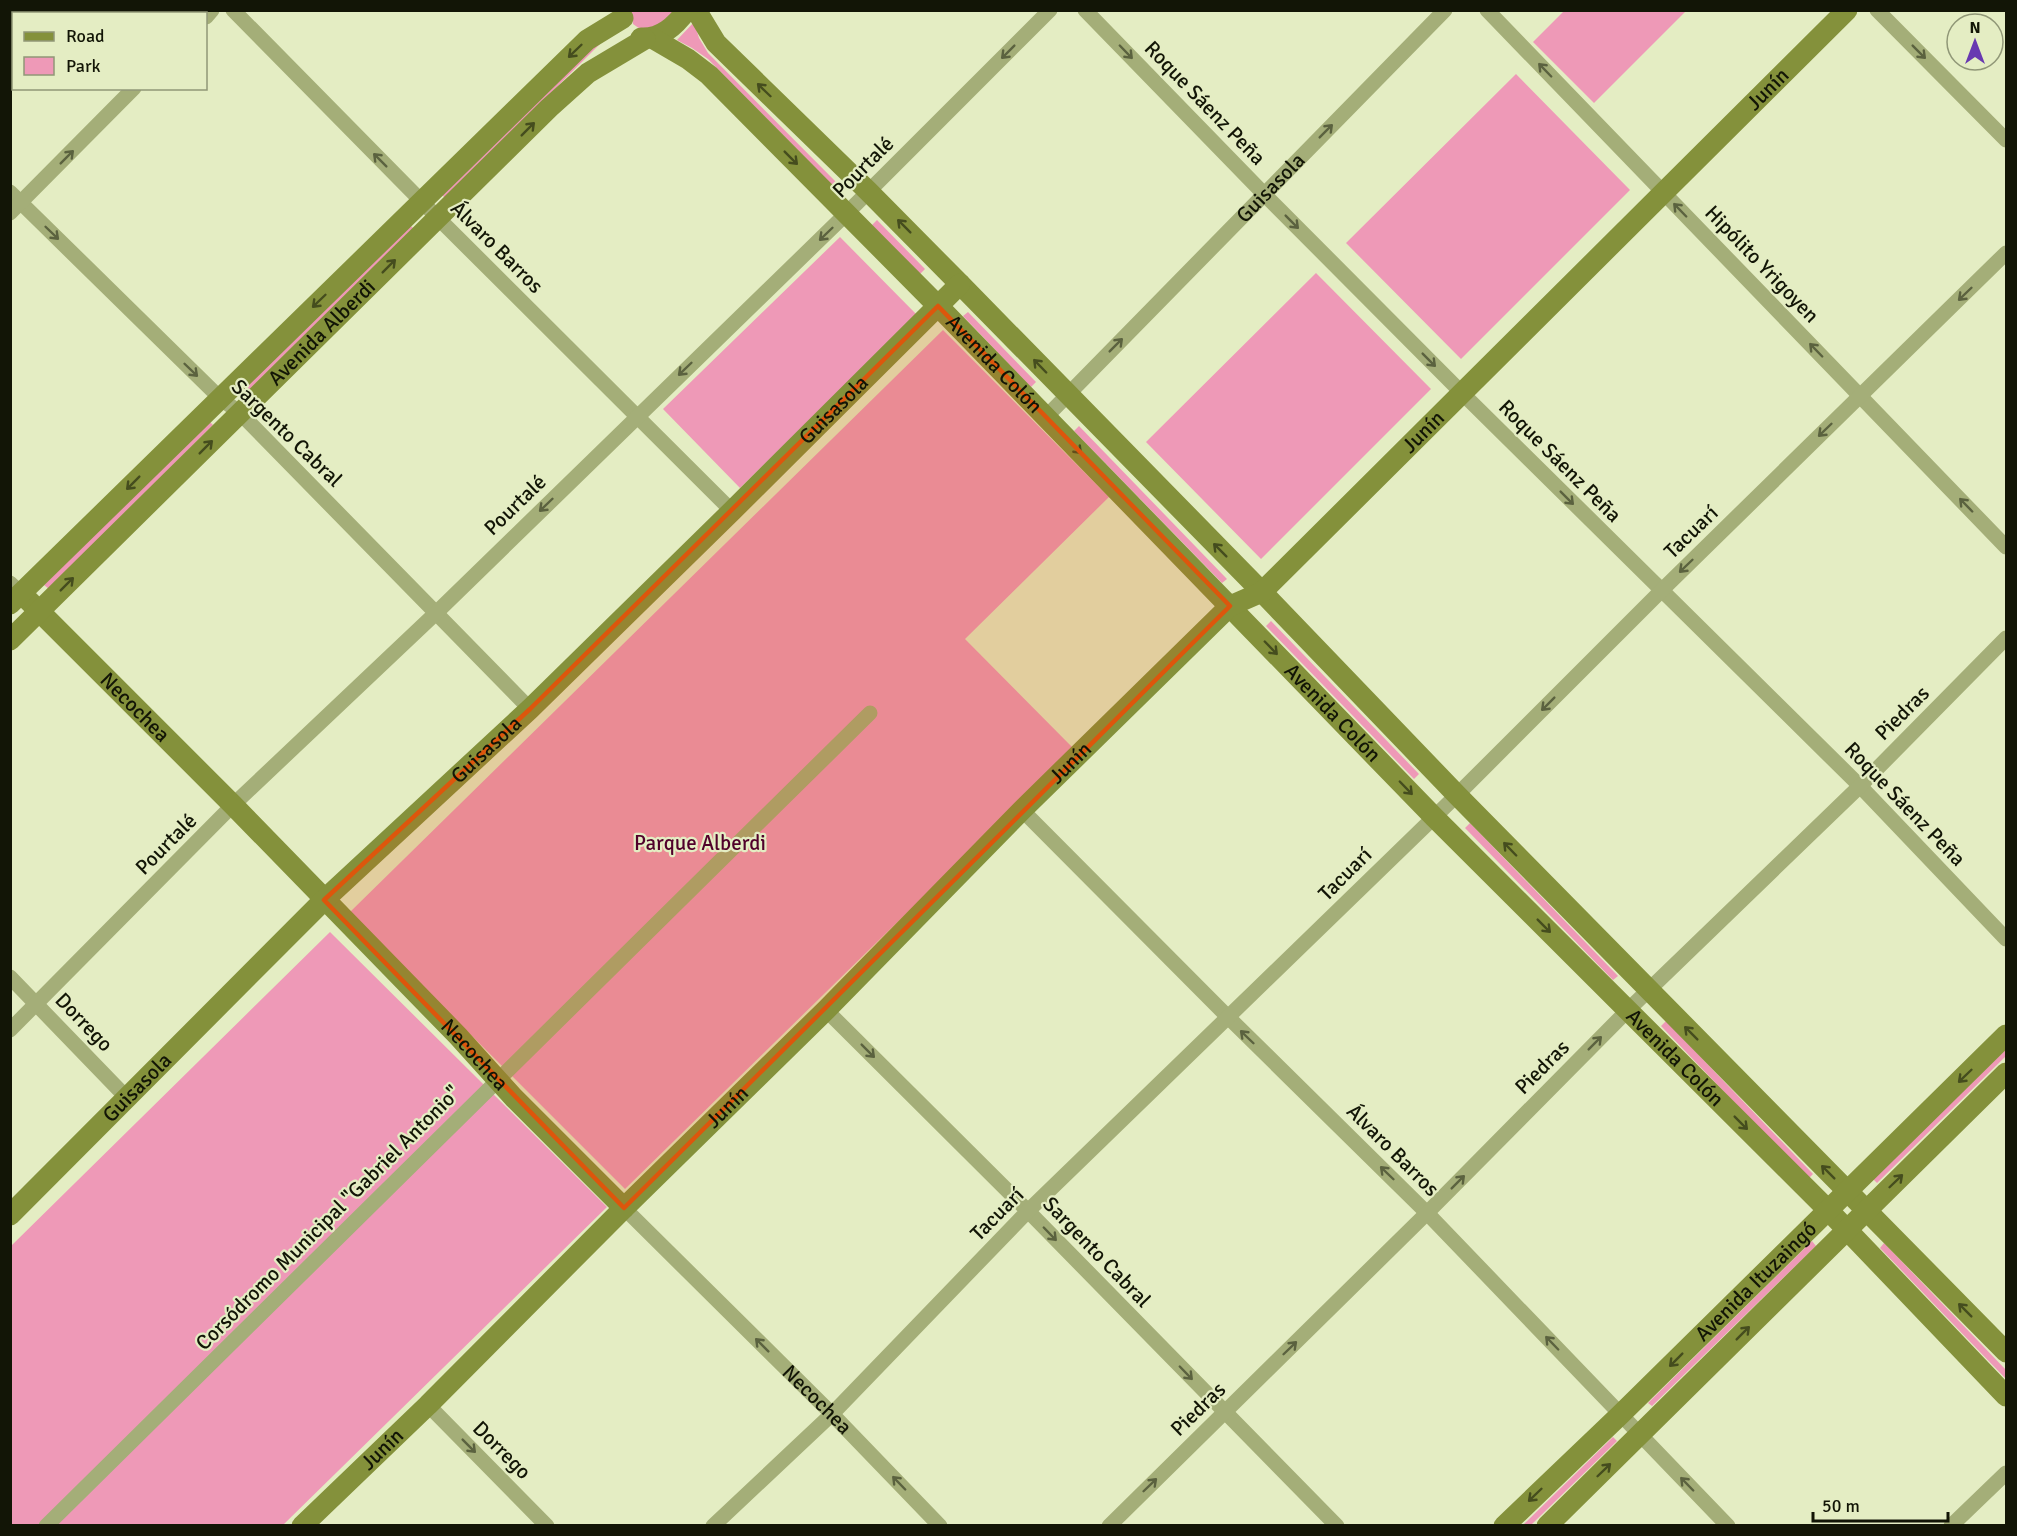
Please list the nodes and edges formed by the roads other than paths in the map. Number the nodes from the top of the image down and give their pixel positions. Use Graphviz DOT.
graph roads {
  1 [pos="233,10"];
  2 [pos="687,10"];
  3 [pos="696,10"];
  4 [pos="1050,10"];
  5 [pos="1085,10"];
  6 [pos="1446,10"];
  7 [pos="1487,10"];
  8 [pos="1847,10"];
  9 [pos="1877,10"];
  10 [pos="623,14"];
  11 [pos="649,39"];
  12 [pos="132,90"];
  13 [pos="2007,140"];
  14 [pos="868,190"];
  15 [pos="1664,193"];
  16 [pos="1264,194"];
  17 [pos="421,201"];
  18 [pos="14,203"];
  19 [pos="846,214"];
  20 [pos="438,218"];
  21 [pos="2007,253"];
  22 [pos="960,284"];
  23 [pos="938,306"];
  24 [pos="1067,394"];
  25 [pos="1463,394"];
  26 [pos="1860,396"];
  27 [pos="220,398"];
  28 [pos="240,413"];
  29 [pos="637,415"];
  30 [pos="1046,417"];
  31 [pos="732,511"];
  32 [pos="2007,547"];
  33 [pos="1661,591"];
  34 [pos="1262,592"];
  35 [pos="14,593"];
  36 [pos="1230,606"];
  37 [pos="40,611"];
  38 [pos="437,612"];
  39 [pos="2007,638"];
  40 [pos="10,640"];
  41 [pos="530,709"];
  42 [pos="870,713"];
  43 [pos="1860,786"];
  44 [pos="1457,795"];
  45 [pos="233,806"];
  46 [pos="1022,810"];
  47 [pos="1434,817"];
  48 [pos="324,900"];
  49 [pos="2007,939"];
  50 [pos="10,977"];
  51 [pos="1648,990"];
  52 [pos="38,1004"];
  53 [pos="826,1010"];
  54 [pos="1628,1010"];
  55 [pos="1229,1018"];
  56 [pos="10,1030"];
  57 [pos="2007,1035"];
  58 [pos="2007,1073"];
  59 [pos="498,1080"];
  60 [pos="126,1097"];
  61 [pos="1847,1191"];
  62 [pos="624,1208"];
  63 [pos="1828,1210"];
  64 [pos="1867,1210"];
  65 [pos="1028,1211"];
  66 [pos="1427,1213"];
  67 [pos="10,1215"];
  68 [pos="1847,1230"];
  69 [pos="2007,1352"];
  70 [pos="2007,1396"];
  71 [pos="428,1405"];
  72 [pos="1224,1412"];
  73 [pos="832,1414"];
  74 [pos="1621,1414"];
  75 [pos="1640,1435"];
  76 [pos="2007,1473"];
  77 [pos="46,1526"];
  78 [pos="302,1526"];
  79 [pos="547,1526"];
  80 [pos="713,1526"];
  81 [pos="940,1526"];
  82 [pos="1109,1526"];
  83 [pos="1337,1526"];
  84 [pos="1504,1526"];
  85 [pos="1547,1526"];
  86 [pos="1728,1526"];
  87 [pos="1950,1526"];
  17 -- 1 [label="street, Álvaro Barros, one-way"];
  2 -- 11 [label="main road, Avenida Alberdi"];
  14 -- 3 [label="main road, Avenida Colón, one-way"];
  4 -- 14 [label="street, Pourtalé, one-way"];
  5 -- 16 [label="street, Roque Sáenz Peña, one-way"];
  16 -- 6 [label="street, Guisasola, one-way"];
  15 -- 7 [label="street, Hipólito Yrigoyen, one-way"];
  8 -- 15 [label="main road, Junín"];
  9 -- 13 [label="street, one-way"];
  10 -- 11 [label="main road, Avenida Colón"];
  10 -- 17 [label="main road, Avenida Alberdi, one-way"];
  11 -- 19 [label="main road, Avenida Colón, one-way"];
  20 -- 11 [label="main road, Avenida Alberdi, one-way"];
  18 -- 12 [label="street, one-way"];
  14 -- 19 [label="street, Pourtalé"];
  22 -- 14 [label="main road, Avenida Colón, one-way"];
  15 -- 25 [label="main road, Junín"];
  26 -- 15 [label="street, Hipólito Yrigoyen, one-way"];
  24 -- 16 [label="street, Guisasola, one-way"];
  16 -- 25 [label="street, Roque Sáenz Peña, one-way"];
  17 -- 20 [label="street, Álvaro Barros"];
  17 -- 27 [label="main road, Avenida Alberdi, one-way"];
  18 -- 27 [label="street, Sargento Cabral, one-way"];
  19 -- 23 [label="main road, Avenida Colón"];
  19 -- 29 [label="street, Pourtalé, one-way"];
  28 -- 20 [label="main road, Avenida Alberdi, one-way"];
  20 -- 29 [label="street, Álvaro Barros"];
  21 -- 26 [label="street, Tacuarí, one-way"];
  22 -- 23 [label="main road, Guisasola"];
  24 -- 22 [label="main road, Avenida Colón, one-way"];
  23 -- 30 [label="main road, Avenida Colón"];
  23 -- 31 [label="main road, Guisasola"];
  24 -- 30 [label="street, Guisasola"];
  34 -- 24 [label="main road, Avenida Colón, one-way"];
  25 -- 33 [label="street, Roque Sáenz Peña, one-way"];
  25 -- 34 [label="main road, Junín"];
  32 -- 26 [label="street, Hipólito Yrigoyen, one-way"];
  26 -- 33 [label="street, Tacuarí, one-way"];
  27 -- 28 [label="street, Sargento Cabral"];
  27 -- 35 [label="main road, Avenida Alberdi, one-way"];
  37 -- 28 [label="main road, Avenida Alberdi, one-way"];
  28 -- 38 [label="street, Sargento Cabral"];
  29 -- 31 [label="street, Álvaro Barros"];
  29 -- 38 [label="street, Pourtalé, one-way"];
  30 -- 36 [label="main road, Avenida Colón, one-way"];
  31 -- 41 [label="main road, Guisasola"];
  33 -- 43 [label="street, Roque Sáenz Peña"];
  33 -- 44 [label="street, Tacuarí, one-way"];
  34 -- 36 [label="main road, Junín"];
  34 -- 44 [label="main road, Avenida Colón"];
  35 -- 37 [label="main road, Necochea"];
  36 -- 46 [label="main road, Junín"];
  36 -- 47 [label="main road, Avenida Colón, one-way"];
  37 -- 40 [label="main road, Avenida Alberdi"];
  37 -- 45 [label="main road, Necochea"];
  38 -- 41 [label="street, Sargento Cabral"];
  38 -- 45 [label="street, Pourtalé"];
  39 -- 43 [label="street, Piedras"];
  41 -- 48 [label="main road, Guisasola"];
  42 -- 59 [label="street, Corsódromo Municipal \"Gabriel Antonio\""];
  43 -- 49 [label="street, Roque Sáenz Peña"];
  43 -- 51 [label="street, Piedras"];
  44 -- 47 [label="street, Tacuarí"];
  51 -- 44 [label="main road, Avenida Colón, one-way"];
  45 -- 48 [label="main road, Necochea"];
  45 -- 52 [label="street, Pourtalé"];
  46 -- 53 [label="main road, Junín"];
  46 -- 55 [label="street, Álvaro Barros"];
  47 -- 54 [label="main road, Avenida Colón, one-way"];
  47 -- 55 [label="street, Tacuarí"];
  48 -- 59 [label="main road, Necochea"];
  48 -- 60 [label="main road, Guisasola"];
  50 -- 52 [label="street, Dorrego"];
  51 -- 54 [label="street, Piedras"];
  61 -- 51 [label="main road, Avenida Colón, one-way"];
  52 -- 56 [label="street, Pourtalé"];
  52 -- 60 [label="street, Dorrego"];
  53 -- 62 [label="main road, Junín"];
  53 -- 65 [label="street, Sargento Cabral, one-way"];
  54 -- 63 [label="main road, Avenida Colón, one-way"];
  66 -- 54 [label="street, Piedras, one-way"];
  55 -- 65 [label="street, Tacuarí"];
  66 -- 55 [label="street, Álvaro Barros, one-way"];
  57 -- 61 [label="main road, Avenida Ituzaingó, one-way"];
  64 -- 58 [label="main road, Avenida Ituzaingó, one-way"];
  59 -- 62 [label="main road, Necochea"];
  59 -- 77 [label="street, Corsódromo Municipal \"Gabriel Antonio\""];
  60 -- 67 [label="main road, Guisasola"];
  61 -- 63 [label="main road, Avenida Ituzaingó"];
  61 -- 64 [label="main road, Avenida Colón"];
  62 -- 71 [label="main road, Junín"];
  73 -- 62 [label="street, Necochea, one-way"];
  63 -- 68 [label="main road, Avenida Colón"];
  63 -- 74 [label="main road, Avenida Ituzaingó, one-way"];
  64 -- 68 [label="main road, Avenida Ituzaingó"];
  69 -- 64 [label="main road, Avenida Colón, one-way"];
  65 -- 72 [label="street, Sargento Cabral, one-way"];
  65 -- 73 [label="street, Tacuarí"];
  72 -- 66 [label="street, Piedras, one-way"];
  74 -- 66 [label="street, Álvaro Barros, one-way"];
  68 -- 70 [label="main road, Avenida Colón"];
  75 -- 68 [label="main road, Avenida Ituzaingó, one-way"];
  71 -- 78 [label="main road, Junín"];
  71 -- 79 [label="street, Dorrego, one-way"];
  82 -- 72 [label="street, Piedras, one-way"];
  72 -- 83 [label="street, Sargento Cabral"];
  73 -- 80 [label="street, Tacuarí"];
  81 -- 73 [label="street, Necochea, one-way"];
  74 -- 75 [label="street, Álvaro Barros"];
  74 -- 84 [label="main road, Avenida Ituzaingó, one-way"];
  85 -- 75 [label="main road, Avenida Ituzaingó, one-way"];
  86 -- 75 [label="street, Álvaro Barros, one-way"];
  76 -- 87 [label="street"];
}
